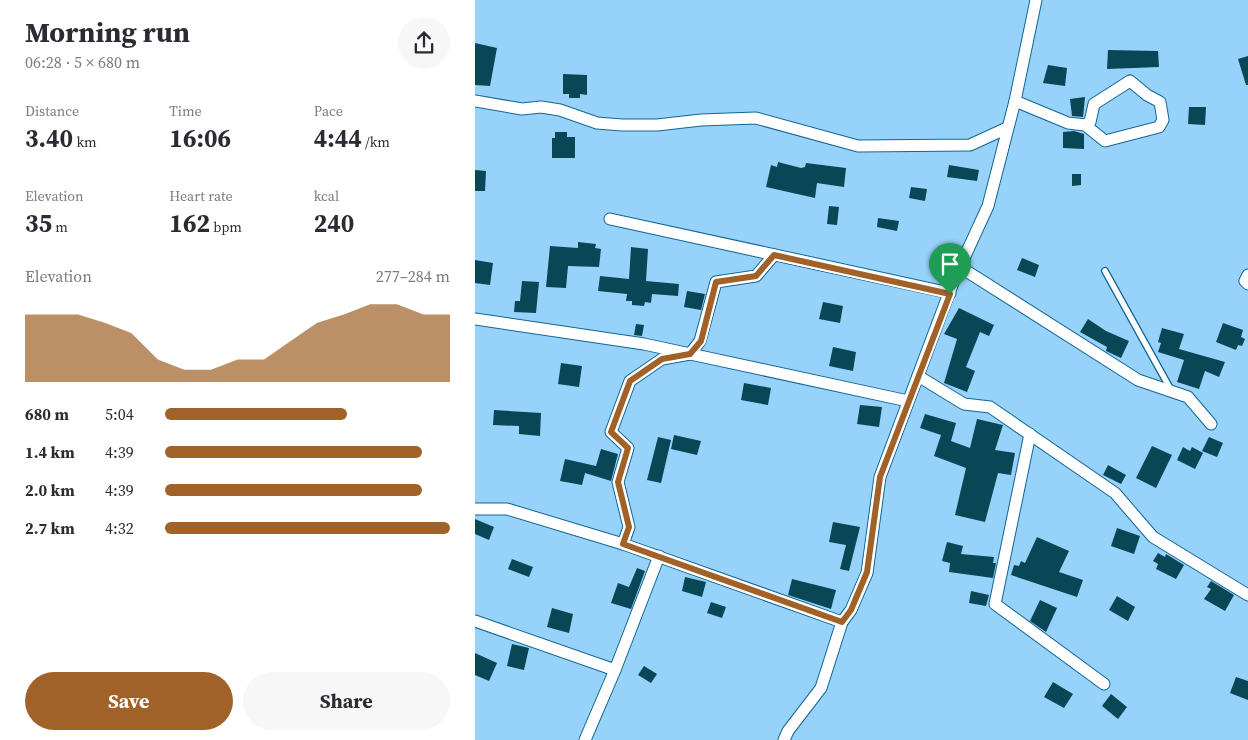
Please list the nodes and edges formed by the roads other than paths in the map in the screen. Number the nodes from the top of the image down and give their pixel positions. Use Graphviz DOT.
graph roads {
  1 [pos="1036,0"];
  2 [pos="1015,100"];
  3 [pos="475,101"];
  4 [pos="1085,125"];
  5 [pos="1007,128"];
  6 [pos="610,219"];
  7 [pos="774,255"];
  8 [pos="960,268"];
  9 [pos="1105,271"];
  10 [pos="1248,274"];
  11 [pos="1248,284"];
  12 [pos="950,294"];
  13 [pos="475,319"];
  14 [pos="690,354"];
  15 [pos="918,376"];
  16 [pos="1172,392"];
  17 [pos="908,401"];
  18 [pos="1211,424"];
  19 [pos="1030,434"];
  20 [pos="475,509"];
  21 [pos="623,544"];
  22 [pos="659,556"];
  23 [pos="1248,595"];
  24 [pos="475,621"];
  25 [pos="842,622"];
  26 [pos="615,670"];
  27 [pos="1105,684"];
  28 [pos="585,740"];
  29 [pos="784,740"];
  1 -- 2 [label="street"];
  2 -- 4 [label="street"];
  2 -- 5 [label="street"];
  3 -- 5 [label="street"];
  4 -- 4 [label="street"];
  5 -- 8 [label="street"];
  6 -- 7 [label="street"];
  7 -- 12 [label="street"];
  7 -- 14 [label="street"];
  8 -- 12 [label="street"];
  8 -- 16 [label="street"];
  9 -- 16 [label="lane"];
  10 -- 11 [label="street"];
  12 -- 15 [label="street"];
  13 -- 14 [label="street"];
  14 -- 17 [label="street"];
  14 -- 21 [label="street"];
  15 -- 17 [label="street"];
  15 -- 19 [label="street"];
  16 -- 18 [label="street"];
  17 -- 25 [label="street"];
  19 -- 23 [label="street"];
  19 -- 27 [label="street"];
  20 -- 21 [label="street"];
  21 -- 22 [label="street"];
  22 -- 25 [label="street"];
  22 -- 26 [label="street"];
  24 -- 26 [label="street"];
  25 -- 29 [label="street"];
  26 -- 28 [label="street"];
}
